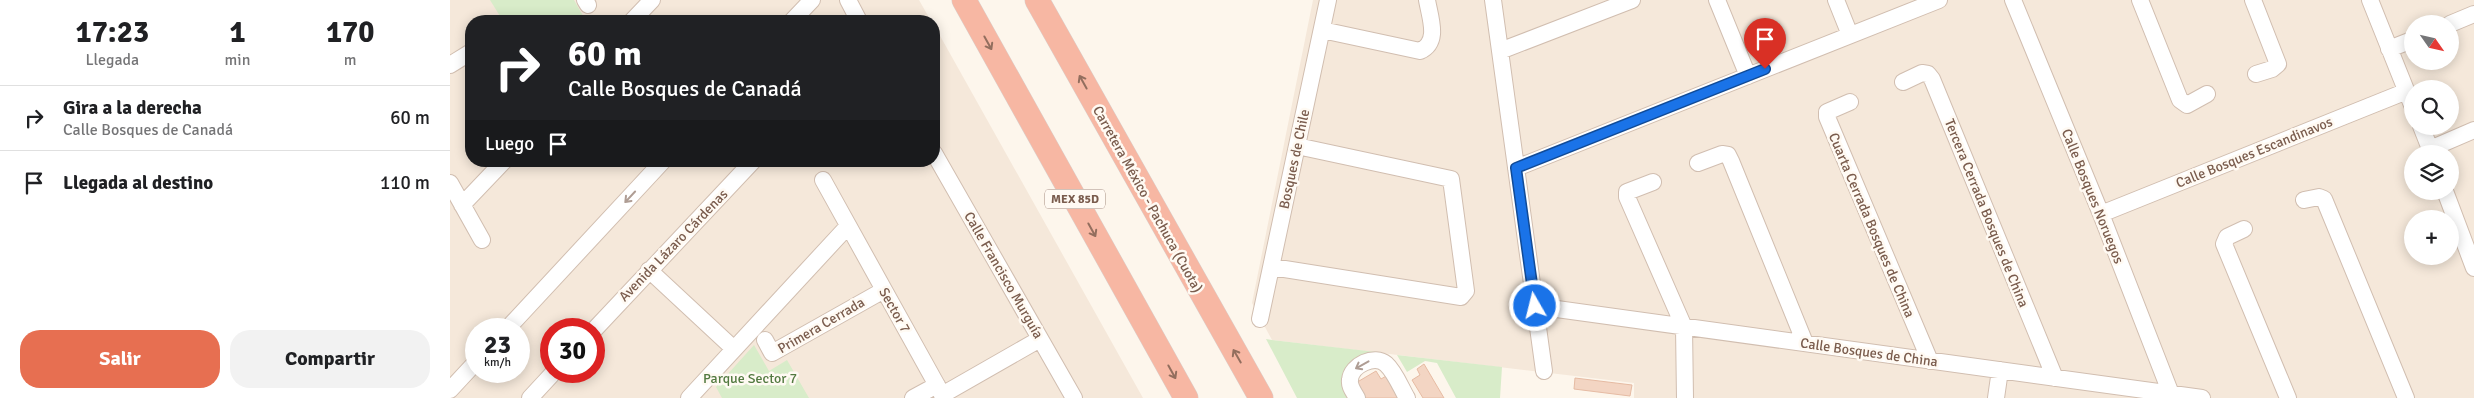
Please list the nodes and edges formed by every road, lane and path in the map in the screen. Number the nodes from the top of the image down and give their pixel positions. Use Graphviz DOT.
graph roads {
  1 [pos="652,0"];
  2 [pos="812,0"];
  3 [pos="848,0"];
  4 [pos="964,0"];
  5 [pos="1037,0"];
  6 [pos="1328,0"];
  7 [pos="1427,0"];
  8 [pos="1493,0"];
  9 [pos="1632,0"];
  10 [pos="1717,0"];
  11 [pos="1836,0"];
  12 [pos="1938,0"];
  13 [pos="2013,0"];
  14 [pos="2140,0"];
  15 [pos="2254,0"];
  16 [pos="2370,0"];
  17 [pos="2474,14"];
  18 [pos="638,15"];
  19 [pos="798,15"];
  20 [pos="857,15"];
  21 [pos="2459,20"];
  22 [pos="1322,30"];
  23 [pos="1850,35"];
  24 [pos="2404,43"];
  25 [pos="2389,49"];
  26 [pos="1500,52"];
  27 [pos="465,56"];
  28 [pos="450,65"];
  29 [pos="2256,74"];
  30 [pos="1748,76"];
  31 [pos="1903,82"];
  32 [pos="2404,84"];
  33 [pos="2206,94"];
  34 [pos="2404,100"];
  35 [pos="1850,102"];
  36 [pos="2474,130"];
  37 [pos="2445,145"];
  38 [pos="1297,146"];
  39 [pos="940,163"];
  40 [pos="1698,163"];
  41 [pos="498,167"];
  42 [pos="657,167"];
  43 [pos="748,167"];
  44 [pos="1516,168"];
  45 [pos="823,180"];
  46 [pos="1653,182"];
  47 [pos="450,184"];
  48 [pos="2304,200"];
  49 [pos="2449,200"];
  50 [pos="462,205"];
  51 [pos="2101,214"];
  52 [pos="848,226"];
  53 [pos="2244,229"];
  54 [pos="482,240"];
  55 [pos="2470,247"];
  56 [pos="1272,267"];
  57 [pos="2474,268"];
  58 [pos="649,270"];
  59 [pos="884,290"];
  60 [pos="1535,306"];
  61 [pos="517,318"];
  62 [pos="605,318"];
  63 [pos="1260,319"];
  64 [pos="1684,326"];
  65 [pos="1040,339"];
  66 [pos="765,340"];
  67 [pos="1805,343"];
  68 [pos="734,349"];
  69 [pos="1930,361"];
  70 [pos="1544,370"];
  71 [pos="2000,370"];
  72 [pos="465,374"];
  73 [pos="2056,378"];
  74 [pos="544,383"];
  75 [pos="450,390"];
  76 [pos="941,392"];
  77 [pos="2170,394"];
  78 [pos="530,398"];
  79 [pos="689,398"];
  80 [pos="912,398"];
  81 [pos="1074,398"];
  82 [pos="1186,398"];
  83 [pos="1261,398"];
  84 [pos="1357,398"];
  85 [pos="1407,398"];
  86 [pos="1686,398"];
  87 [pos="1996,398"];
  88 [pos="2202,398"];
  89 [pos="2288,398"];
  90 [pos="2406,398"];
  1 -- 18 [label="street"];
  2 -- 19 [label="street"];
  3 -- 20 [label="street"];
  4 -- 82 [label="highway, MEX 85D, one-way"];
  83 -- 5 [label="highway, Carretera México - Pachuca (Cuota), one-way"];
  6 -- 22 [label="street, Bosques de Chile"];
  7 -- 22 [label="street"];
  8 -- 26 [label="street"];
  9 -- 26 [label="street"];
  10 -- 30 [label="street"];
  11 -- 23 [label="street"];
  12 -- 23 [label="street"];
  13 -- 51 [label="street, Calle Bosques Noruegos"];
  14 -- 33 [label="street"];
  15 -- 29 [label="street"];
  16 -- 25 [label="street"];
  17 -- 21 [label="street"];
  22 -- 38 [label="street, Bosques de Chile"];
  23 -- 30 [label="street"];
  24 -- 25 [label="street"];
  25 -- 32 [label="street"];
  26 -- 44 [label="street"];
  27 -- 28 [label="street"];
  30 -- 44 [label="street"];
  31 -- 73 [label="street, Tercera Cerrada Bosques de China"];
  34 -- 51 [label="street, Calle Bosques Escandinavos"];
  35 -- 69 [label="street, Cuarta Cerrada Bosques de China"];
  36 -- 37 [label="street"];
  38 -- 56 [label="street, Bosques de Chile"];
  38 -- 56 [label="street"];
  39 -- 65 [label="street, Calle Francisco Murguía"];
  40 -- 67 [label="street"];
  41 -- 50 [label="street"];
  42 -- 61 [label="street, one-way"];
  43 -- 58 [label="street, Avenida Lázaro Cárdenas"];
  44 -- 60 [label="street"];
  45 -- 52 [label="street, Sector 7"];
  46 -- 64 [label="street"];
  47 -- 50 [label="street"];
  48 -- 90 [label="street"];
  49 -- 55 [label="street"];
  50 -- 54 [label="street"];
  51 -- 77 [label="street, Calle Bosques Noruegos"];
  52 -- 59 [label="street, Sector 7"];
  52 -- 68 [label="street"];
  53 -- 89 [label="street"];
  55 -- 57 [label="street"];
  56 -- 63 [label="street, Bosques de Chile"];
  58 -- 62 [label="street, Avenida Lázaro Cárdenas"];
  58 -- 68 [label="street"];
  59 -- 66 [label="street, Primera Cerrada"];
  59 -- 76 [label="street, Sector 7"];
  60 -- 64 [label="street, Calle Bosques de China"];
  60 -- 70 [label="street"];
  64 -- 67 [label="street, Calle Bosques de China"];
  64 -- 86 [label="street"];
  65 -- 76 [label="street"];
  65 -- 81 [label="street, Calle Francisco Murguía"];
  67 -- 69 [label="street, Calle Bosques de China"];
  68 -- 79 [label="street"];
  69 -- 71 [label="street, Calle Bosques de China"];
  71 -- 73 [label="street, Calle Bosques de China"];
  71 -- 87 [label="street"];
  72 -- 75 [label="street"];
  73 -- 77 [label="street, Calle Bosques de China"];
  74 -- 78 [label="street"];
  76 -- 80 [label="street"];
  77 -- 88 [label="street, Calle Bosques de China"];
  85 -- 84 [label="street, one-way"];
}
